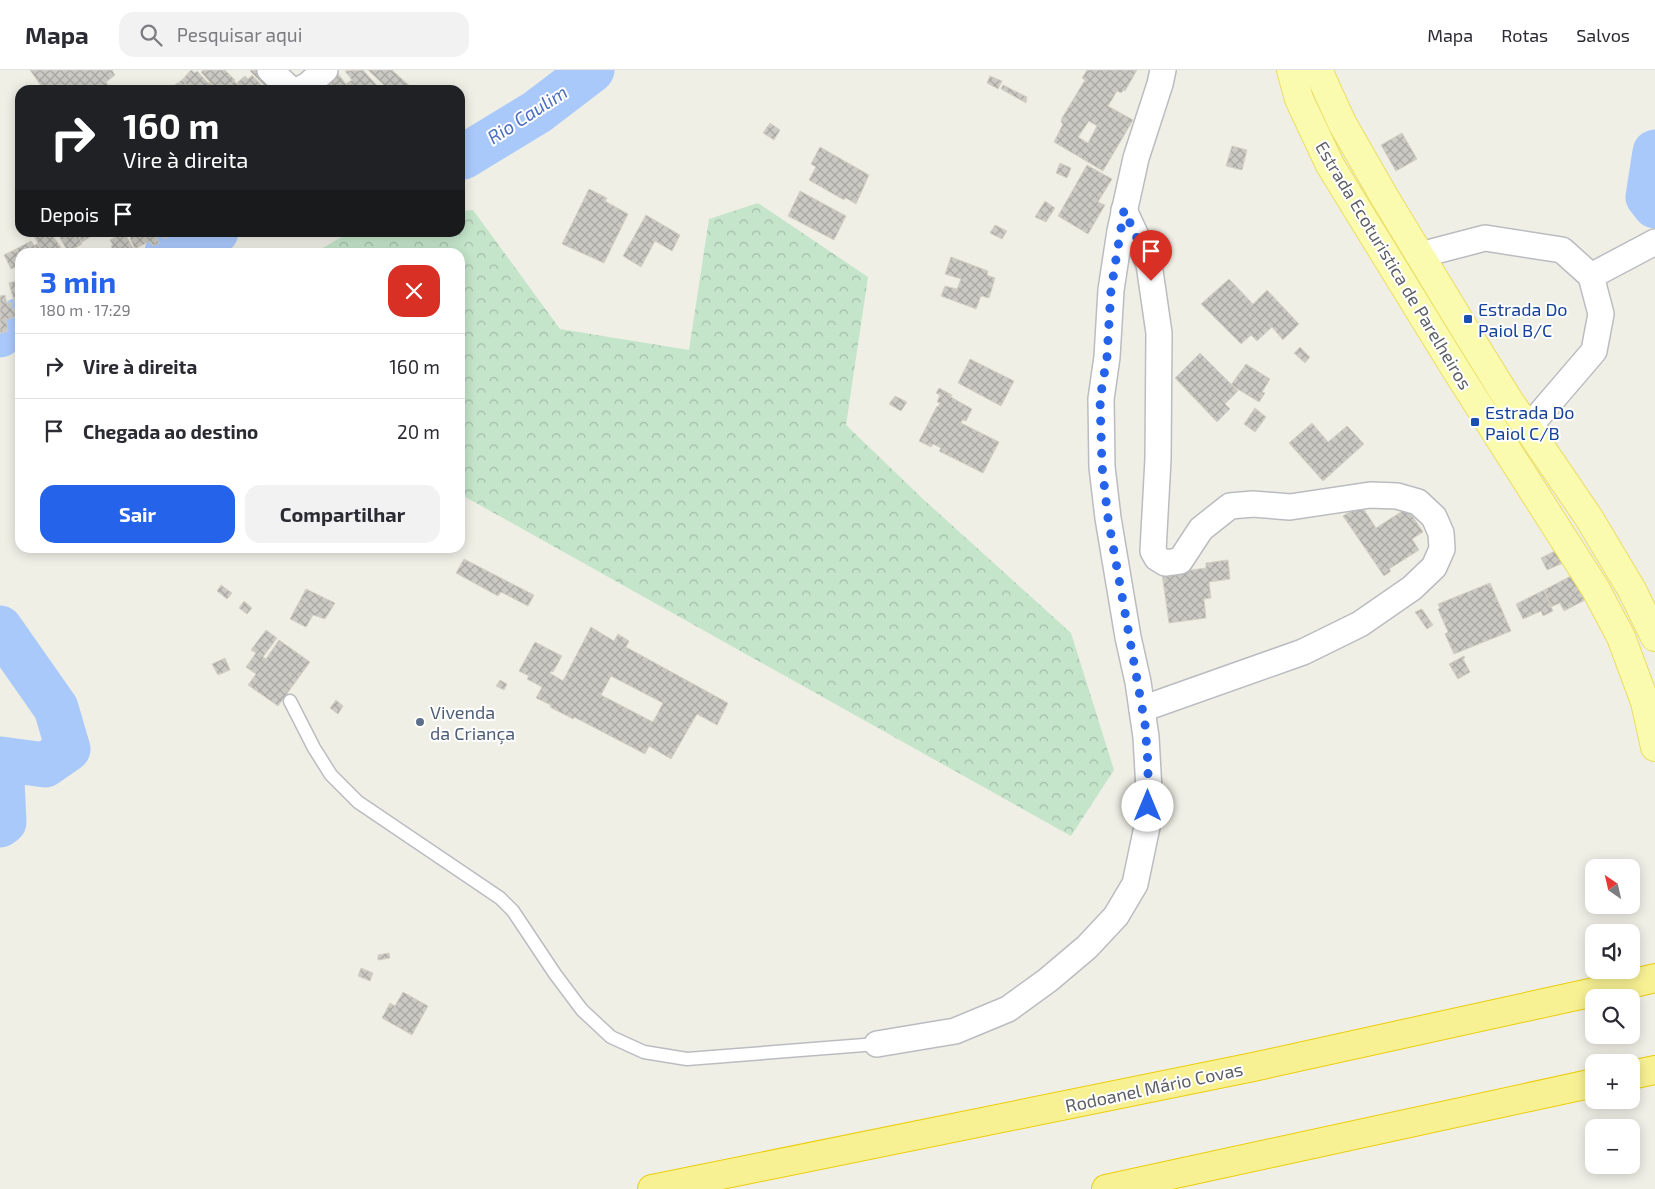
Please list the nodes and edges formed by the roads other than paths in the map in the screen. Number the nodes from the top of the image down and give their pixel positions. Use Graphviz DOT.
graph roads {
  1 [pos="270,70"];
  2 [pos="325,70"];
  3 [pos="1162,70"];
  4 [pos="1291,70"];
  5 [pos="1318,70"];
  6 [pos="285,85"];
  7 [pos="308,85"];
  8 [pos="1124,210"];
  9 [pos="1655,242"];
  10 [pos="1420,255"];
  11 [pos="1590,276"];
  12 [pos="1528,428"];
  13 [pos="1655,637"];
  14 [pos="290,701"];
  15 [pos="1142,709"];
  16 [pos="1655,748"];
  17 [pos="1655,978"];
  18 [pos="877,1044"];
  19 [pos="1585,1085"];
  20 [pos="652,1189"];
  21 [pos="1106,1189"];
  1 -- 6 [label="street"];
  2 -- 7 [label="street"];
  3 -- 8 [label="street"];
  4 -- 16 [label="main road, Estrada Ecoturistica de Parelheiros"];
  5 -- 10 [label="main road, Estrada Ecoturistica de Parelheiros"];
  8 -- 15 [label="street"];
  8 -- 15 [label="street"];
  9 -- 11 [label="street"];
  10 -- 11 [label="street"];
  10 -- 12 [label="main road, Estrada Ecoturistica de Parelheiros"];
  11 -- 12 [label="street"];
  12 -- 13 [label="main road, Estrada Ecoturistica de Parelheiros"];
  14 -- 18 [label="lane"];
  15 -- 18 [label="street"];
  17 -- 20 [label="highway, Rodoanel Mário Covas"];
  19 -- 21 [label="highway"];
}
